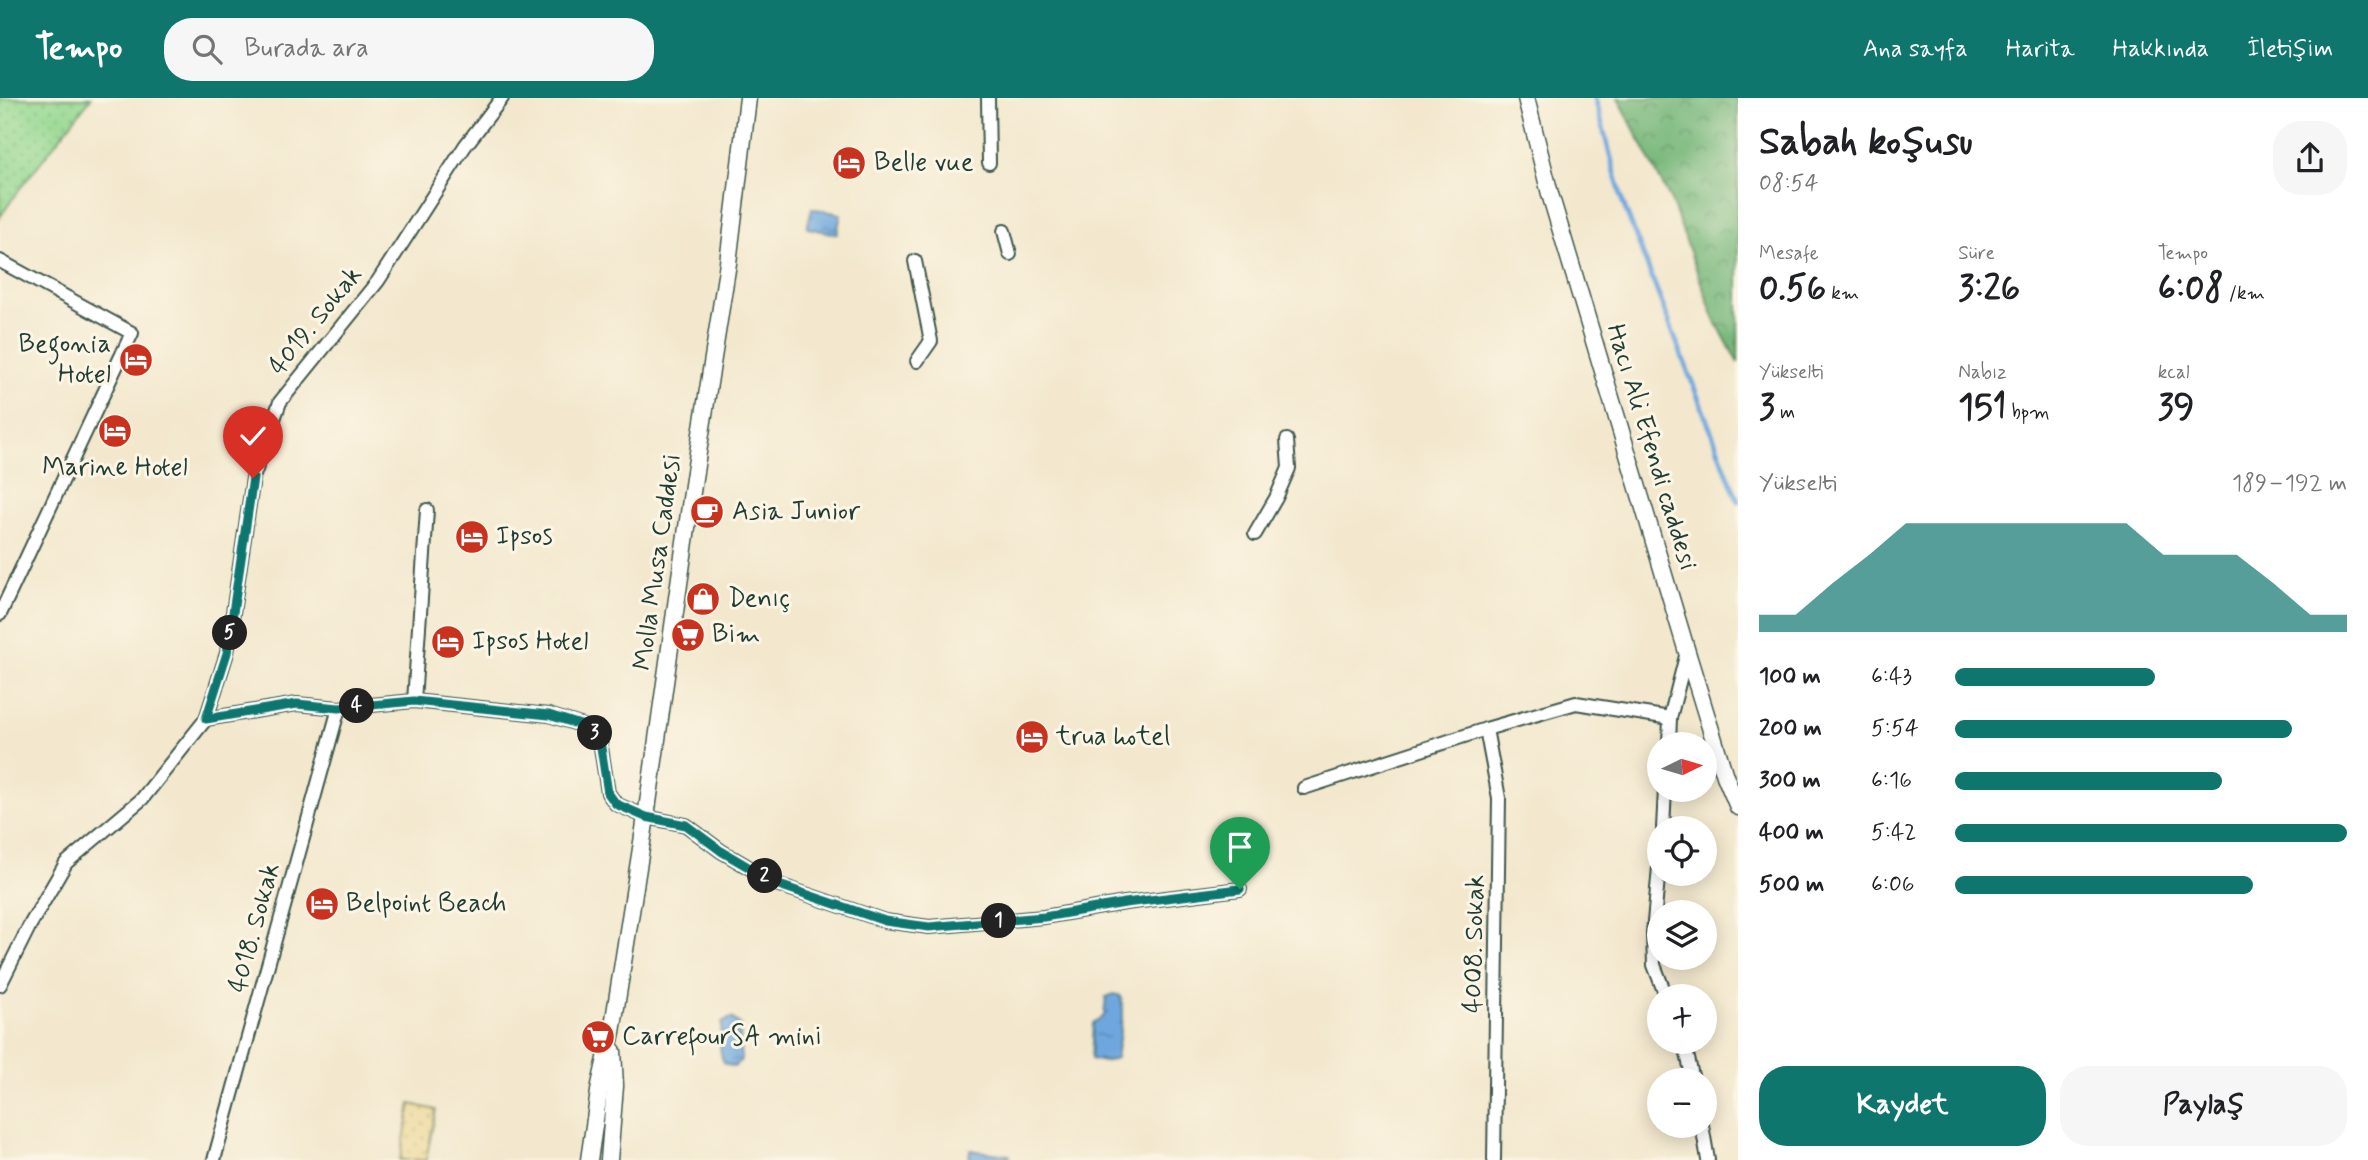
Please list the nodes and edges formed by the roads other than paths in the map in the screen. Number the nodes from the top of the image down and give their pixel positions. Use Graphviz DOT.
graph roads {
  1 [pos="502,98"];
  2 [pos="748,98"];
  3 [pos="988,98"];
  4 [pos="1525,98"];
  5 [pos="989,163"];
  6 [pos="1004,231"];
  7 [pos="1010,254"];
  8 [pos="0,261"];
  9 [pos="915,261"];
  10 [pos="916,361"];
  11 [pos="1287,440"];
  12 [pos="427,510"];
  13 [pos="1255,534"];
  14 [pos="0,614"];
  15 [pos="1687,652"];
  16 [pos="414,701"];
  17 [pos="339,708"];
  18 [pos="1670,718"];
  19 [pos="206,719"];
  20 [pos="1486,729"];
  21 [pos="1669,732"];
  22 [pos="1304,788"];
  23 [pos="1738,807"];
  24 [pos="646,817"];
  25 [pos="1657,886"];
  26 [pos="1240,889"];
  27 [pos="1661,984"];
  28 [pos="0,985"];
  29 [pos="612,1032"];
  30 [pos="1704,1138"];
  31 [pos="215,1160"];
  32 [pos="589,1160"];
  33 [pos="609,1160"];
  34 [pos="1494,1160"];
  35 [pos="1708,1160"];
  1 -- 19 [label="street, 4019. Sokak"];
  2 -- 24 [label="street, Molla Musa Caddesi"];
  3 -- 5 [label="street"];
  4 -- 15 [label="street, Hacı Ali Efendi caddesi"];
  6 -- 7 [label="street"];
  8 -- 14 [label="street"];
  9 -- 10 [label="street"];
  11 -- 13 [label="street"];
  12 -- 16 [label="street"];
  15 -- 18 [label="street"];
  15 -- 23 [label="street, Hacı Ali Efendi caddesi"];
  16 -- 17 [label="street"];
  16 -- 24 [label="street"];
  17 -- 19 [label="street"];
  17 -- 31 [label="street, 4018. Sokak"];
  18 -- 20 [label="street"];
  18 -- 21 [label="street"];
  19 -- 28 [label="street, 4019. Sokak"];
  20 -- 22 [label="street"];
  20 -- 34 [label="street, 4008. Sokak"];
  24 -- 26 [label="street"];
  24 -- 29 [label="street, Molla Musa Caddesi"];
  25 -- 27 [label="street"];
  29 -- 32 [label="street"];
  29 -- 33 [label="street"];
  30 -- 35 [label="street"];
}
